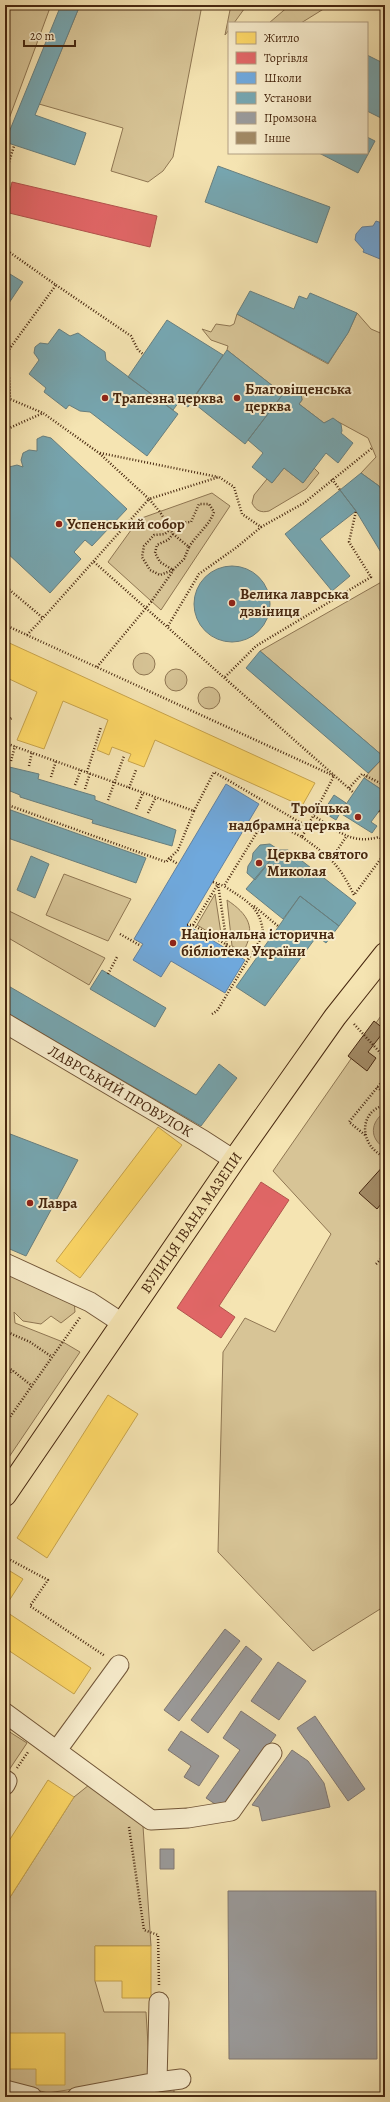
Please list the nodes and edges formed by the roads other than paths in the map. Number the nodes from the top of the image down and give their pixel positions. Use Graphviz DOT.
graph roads {
  1 [pos="385,954"];
  2 [pos="5,1023"];
  3 [pos="234,1160"];
  4 [pos="5,1263"];
  5 [pos="122,1323"];
  6 [pos="5,1495"];
  7 [pos="119,1665"];
  8 [pos="5,1713"];
  9 [pos="56,1750"];
  10 [pos="272,1753"];
  11 [pos="159,2002"];
  12 [pos="181,2079"];
  13 [pos="157,2082"];
  14 [pos="5,2090"];
  15 [pos="28,2097"];
  16 [pos="77,2097"];
  1 -- 3 [label="main road, ВУЛИЦЯ ІВАНА МАЗЕПИ"];
  2 -- 3 [label="lane, ЛАВРСЬКИЙ ПРОВУЛОК"];
  3 -- 5 [label="main road, ВУЛИЦЯ ІВАНА МАЗЕПИ"];
  4 -- 5 [label="lane"];
  5 -- 6 [label="main road, ВУЛИЦЯ ІВАНА МАЗЕПИ"];
  7 -- 9 [label="lane"];
  8 -- 9 [label="lane"];
  9 -- 10 [label="lane"];
  11 -- 13 [label="lane"];
  12 -- 13 [label="lane"];
  13 -- 16 [label="lane"];
  14 -- 15 [label="lane"];
}
